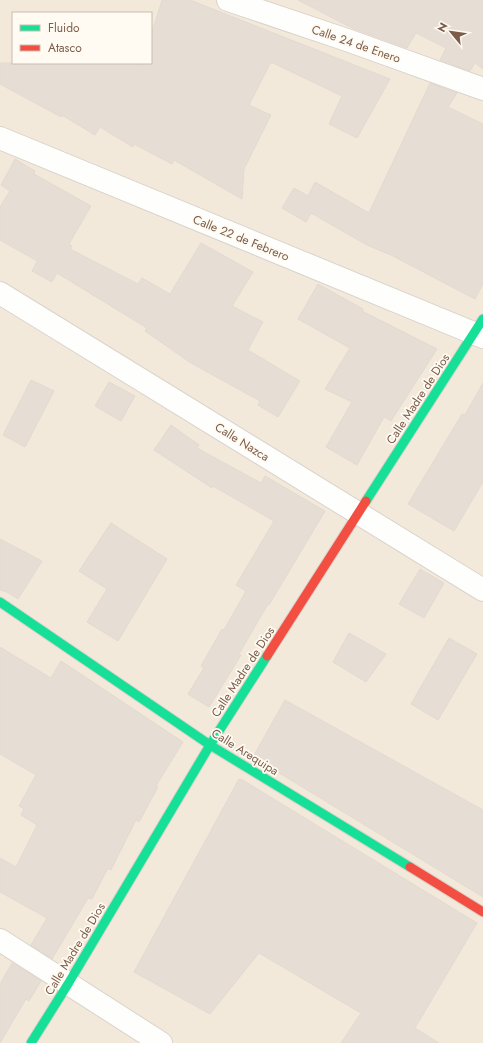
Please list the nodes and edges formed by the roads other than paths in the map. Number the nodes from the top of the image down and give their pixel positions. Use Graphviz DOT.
graph roads {
  1 [pos="228,0"];
  2 [pos="483,89"];
  3 [pos="0,138"];
  4 [pos="0,293"];
  5 [pos="480,330"];
  6 [pos="358,513"];
  7 [pos="483,590"];
  8 [pos="0,602"];
  9 [pos="210,745"];
  10 [pos="483,912"];
  11 [pos="0,940"];
  12 [pos="68,984"];
  13 [pos="31,1043"];
  14 [pos="161,1043"];
  1 -- 2 [label="street, Calle 24 de Enero"];
  3 -- 5 [label="street, Calle 22 de Febrero"];
  4 -- 6 [label="street, Calle Nazca"];
  5 -- 6 [label="street, Calle Madre de Dios"];
  6 -- 7 [label="street, Calle Nazca"];
  6 -- 9 [label="street, Calle Madre de Dios"];
  8 -- 9 [label="street, Calle Arequipa"];
  9 -- 10 [label="street, Calle Arequipa"];
  9 -- 12 [label="street, Calle Madre de Dios"];
  11 -- 12 [label="street"];
  12 -- 13 [label="street, Calle Madre de Dios"];
  12 -- 14 [label="street"];
}
